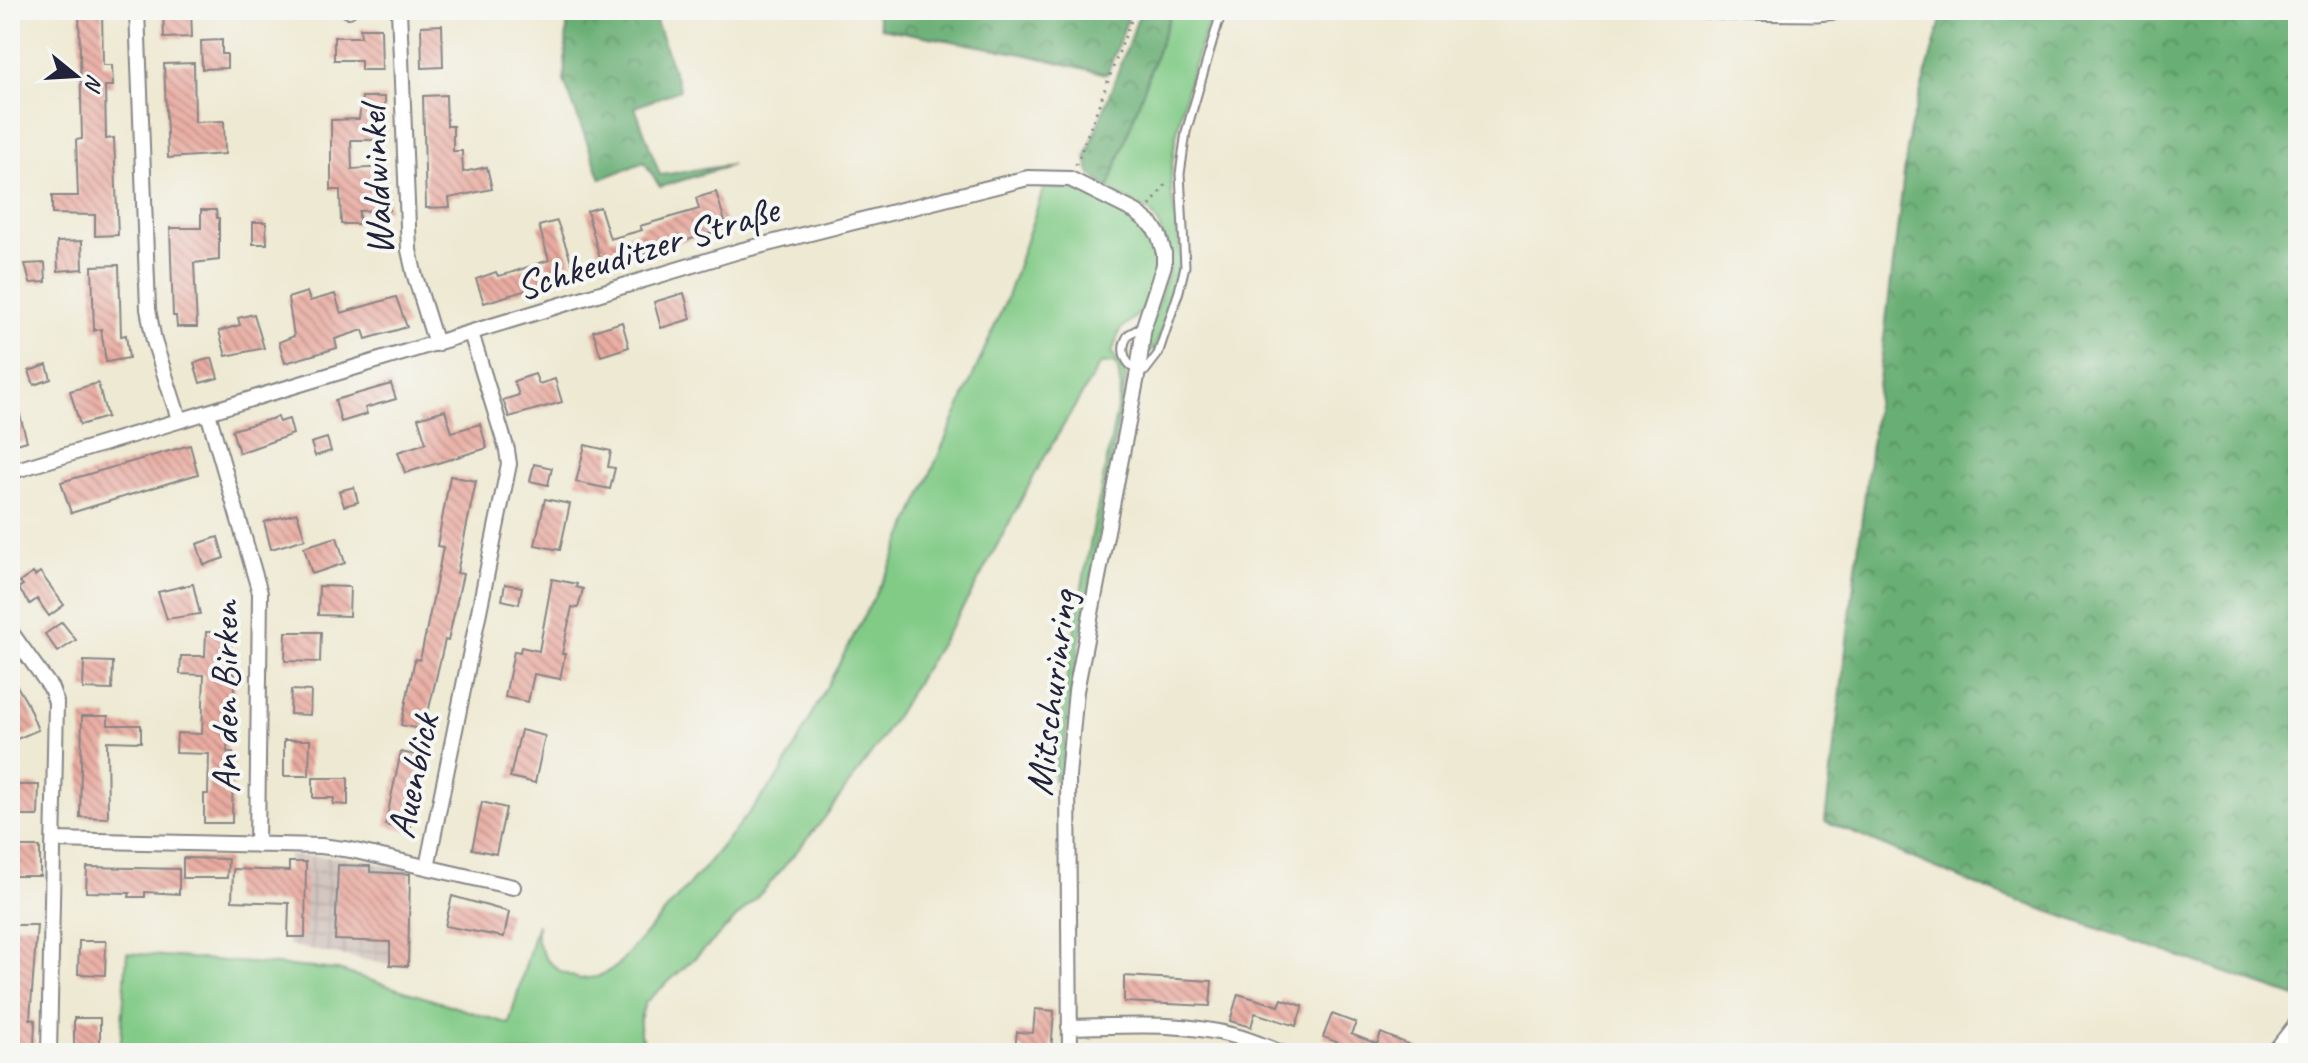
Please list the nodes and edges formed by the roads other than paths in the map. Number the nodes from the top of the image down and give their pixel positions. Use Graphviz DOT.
graph roads {
  1 [pos="137,10"];
  2 [pos="399,10"];
  3 [pos="1225,10"];
  4 [pos="1659,10"];
  5 [pos="1882,10"];
  6 [pos="471,333"];
  7 [pos="436,344"];
  8 [pos="1138,371"];
  9 [pos="208,413"];
  10 [pos="179,419"];
  11 [pos="10,472"];
  12 [pos="10,631"];
  13 [pos="54,840"];
  14 [pos="257,845"];
  15 [pos="427,867"];
  16 [pos="513,887"];
  17 [pos="2298,1025"];
  18 [pos="1069,1027"];
  19 [pos="49,1053"];
  20 [pos="1070,1053"];
  21 [pos="1282,1053"];
  22 [pos="2276,1053"];
  1 -- 10 [label="street"];
  2 -- 7 [label="street, Waldwinkel"];
  3 -- 8 [label="lane"];
  4 -- 5 [label="lane"];
  6 -- 7 [label="street, Schkeuditzer Straße"];
  6 -- 8 [label="street, Schkeuditzer Straße"];
  6 -- 15 [label="street, Auenblick"];
  7 -- 9 [label="street, Schkeuditzer Straße"];
  8 -- 18 [label="street, Mitschurinring"];
  9 -- 10 [label="street, Schkeuditzer Straße"];
  9 -- 14 [label="street, An den Birken"];
  10 -- 11 [label="street, Schkeuditzer Straße"];
  12 -- 13 [label="street"];
  13 -- 14 [label="street, Auenblick"];
  13 -- 19 [label="street"];
  14 -- 15 [label="street, Auenblick"];
  15 -- 16 [label="street"];
  17 -- 22 [label="street"];
  18 -- 20 [label="street, Mitschurinring"];
  18 -- 21 [label="street"];
}
